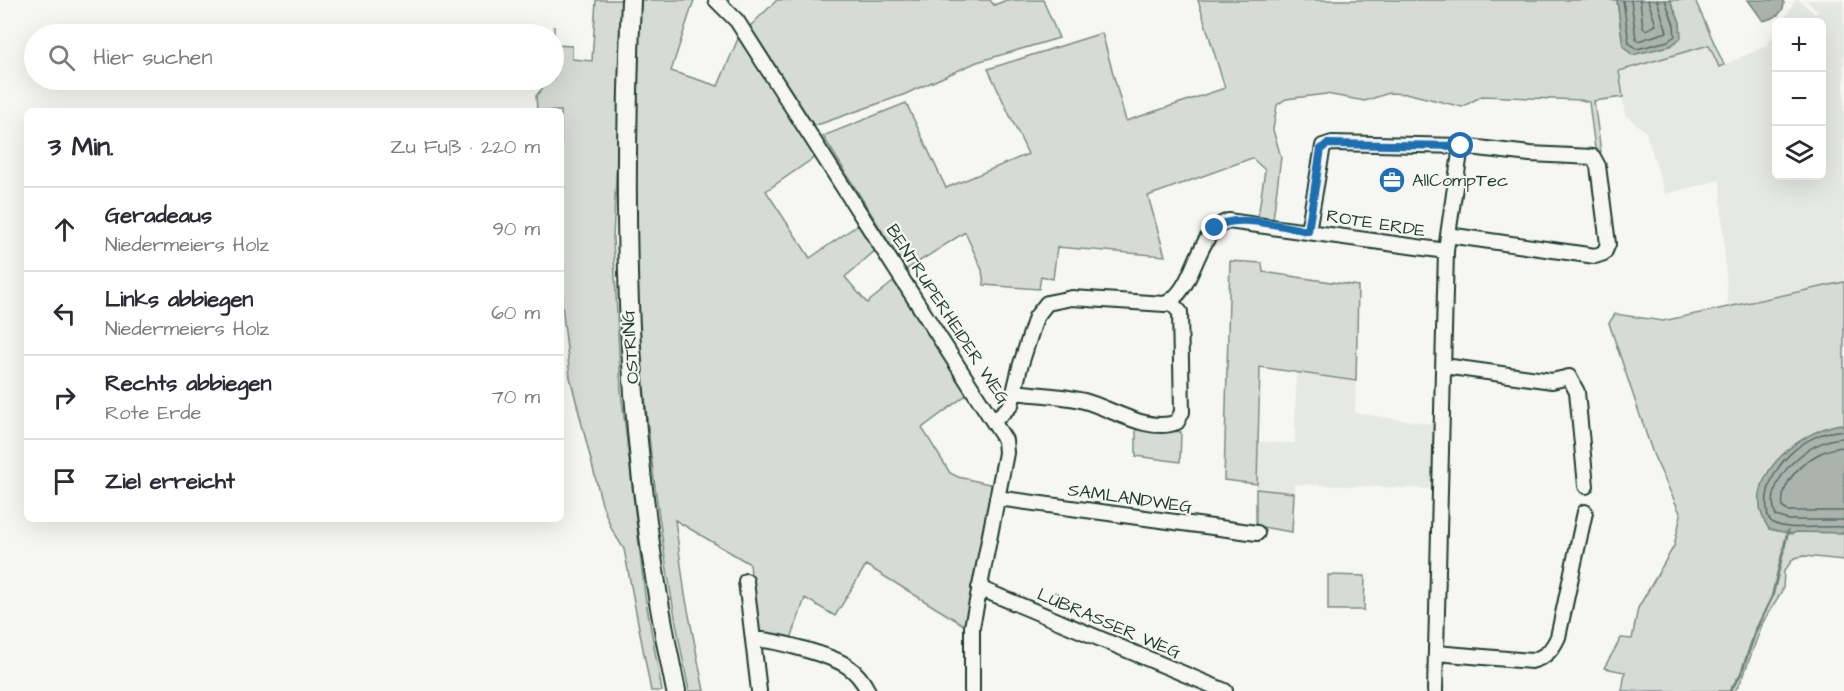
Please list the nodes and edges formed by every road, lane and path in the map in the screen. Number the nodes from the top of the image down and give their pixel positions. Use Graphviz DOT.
graph roads {
  1 [pos="631,0"];
  2 [pos="716,0"];
  3 [pos="1461,146"];
  4 [pos="1308,231"];
  5 [pos="1448,235"];
  6 [pos="1446,251"];
  7 [pos="1170,302"];
  8 [pos="1444,366"];
  9 [pos="1014,392"];
  10 [pos="995,420"];
  11 [pos="1586,486"];
  12 [pos="997,498"];
  13 [pos="1585,512"];
  14 [pos="1257,533"];
  15 [pos="746,580"];
  16 [pos="980,588"];
  17 [pos="753,640"];
  18 [pos="1436,653"];
  19 [pos="676,691"];
  20 [pos="759,691"];
  21 [pos="868,691"];
  22 [pos="972,691"];
  23 [pos="1225,691"];
  24 [pos="1435,691"];
  1 -- 19 [label="main road, OSTRING"];
  2 -- 10 [label="street, BENTRUPERHEIDER WEG"];
  3 -- 4 [label="street"];
  3 -- 5 [label="street"];
  3 -- 5 [label="street, ROTE ERDE"];
  4 -- 6 [label="street, ROTE ERDE"];
  4 -- 7 [label="street, ROTE ERDE"];
  5 -- 6 [label="street, ROTE ERDE"];
  6 -- 8 [label="street, ROTE ERDE"];
  7 -- 9 [label="street"];
  7 -- 9 [label="street"];
  8 -- 11 [label="street"];
  8 -- 18 [label="street, ROTE ERDE"];
  9 -- 10 [label="street"];
  10 -- 12 [label="street, BENTRUPERHEIDER WEG"];
  12 -- 14 [label="street, SAMLANDWEG"];
  12 -- 16 [label="street, BENTRUPERHEIDER WEG"];
  13 -- 18 [label="street"];
  15 -- 17 [label="street"];
  16 -- 22 [label="street, BENTRUPERHEIDER WEG"];
  16 -- 23 [label="street, LÜBRASSER WEG"];
  17 -- 20 [label="street"];
  17 -- 21 [label="street"];
  18 -- 24 [label="street, ROTE ERDE"];
}
